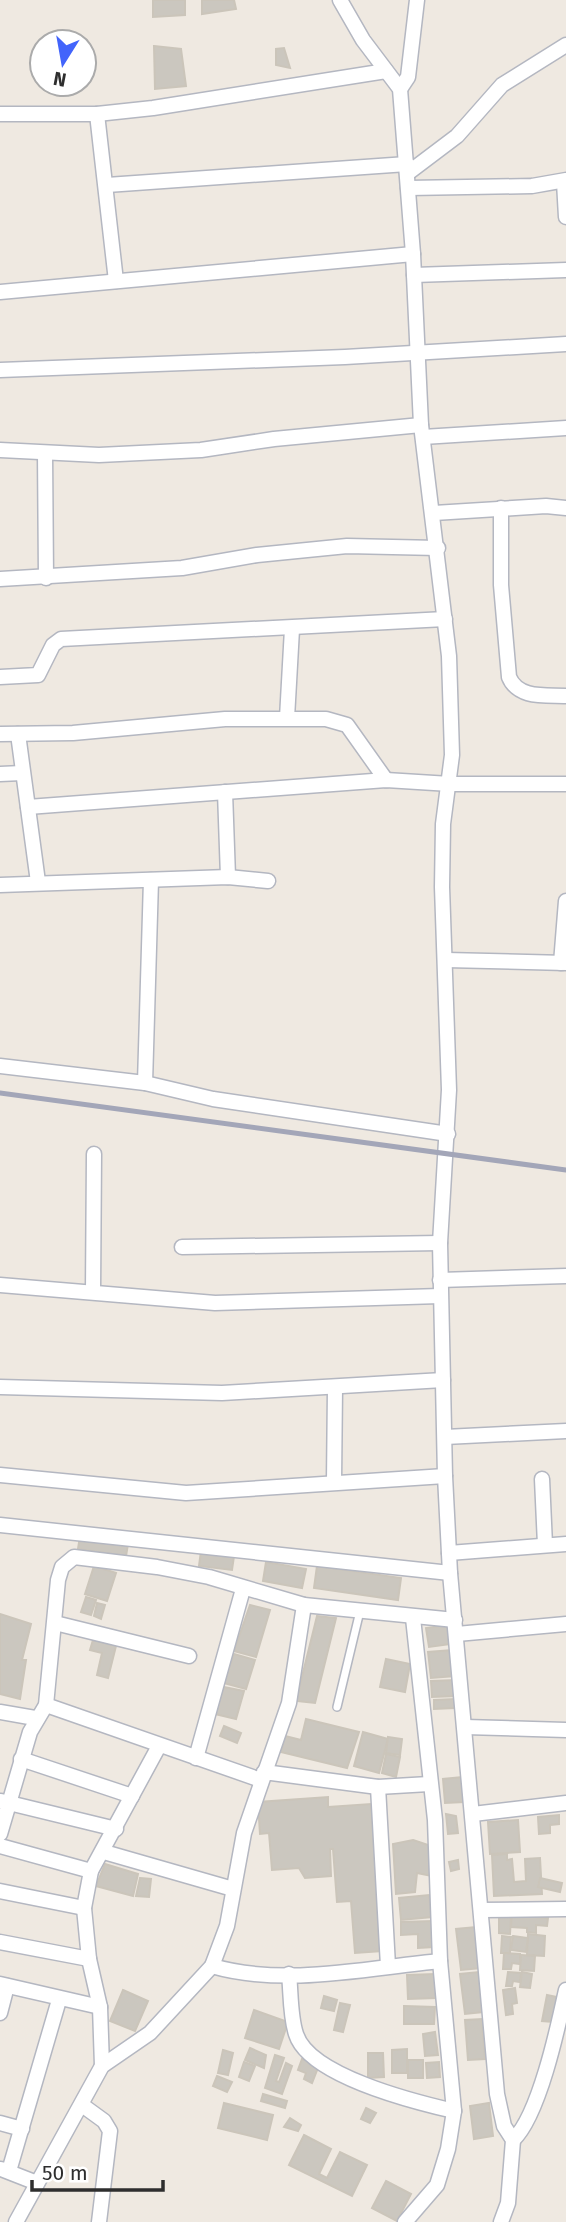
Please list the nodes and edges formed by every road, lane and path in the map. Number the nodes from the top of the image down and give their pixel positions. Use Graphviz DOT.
graph roads {
  1 [pos="340,0"];
  2 [pos="418,0"];
  3 [pos="566,45"];
  4 [pos="386,71"];
  5 [pos="400,89"];
  6 [pos="0,114"];
  7 [pos="97,114"];
  8 [pos="408,175"];
  9 [pos="565,181"];
  10 [pos="107,185"];
  11 [pos="566,217"];
  12 [pos="413,254"];
  13 [pos="566,270"];
  14 [pos="414,275"];
  15 [pos="116,281"];
  16 [pos="0,292"];
  17 [pos="566,344"];
  18 [pos="418,353"];
  19 [pos="0,370"];
  20 [pos="566,428"];
  21 [pos="422,431"];
  22 [pos="0,450"];
  23 [pos="45,453"];
  24 [pos="501,508"];
  25 [pos="566,508"];
  26 [pos="434,513"];
  27 [pos="438,548"];
  28 [pos="46,578"];
  29 [pos="0,579"];
  30 [pos="446,619"];
  31 [pos="292,629"];
  32 [pos="0,677"];
  33 [pos="566,696"];
  34 [pos="287,718"];
  35 [pos="0,734"];
  36 [pos="18,734"];
  37 [pos="22,773"];
  38 [pos="0,774"];
  39 [pos="386,780"];
  40 [pos="450,784"];
  41 [pos="566,784"];
  42 [pos="225,792"];
  43 [pos="28,807"];
  44 [pos="228,877"];
  45 [pos="151,880"];
  46 [pos="268,881"];
  47 [pos="38,882"];
  48 [pos="0,885"];
  49 [pos="566,901"];
  50 [pos="446,960"];
  51 [pos="564,963"];
  52 [pos="0,1066"];
  53 [pos="145,1083"];
  54 [pos="448,1134"];
  55 [pos="94,1154"];
  56 [pos="440,1243"];
  57 [pos="182,1247"];
  58 [pos="566,1276"];
  59 [pos="440,1280"];
  60 [pos="0,1286"];
  61 [pos="93,1291"];
  62 [pos="440,1296"];
  63 [pos="443,1380"];
  64 [pos="0,1387"];
  65 [pos="335,1388"];
  66 [pos="566,1431"];
  67 [pos="445,1437"];
  68 [pos="0,1475"];
  69 [pos="445,1476"];
  70 [pos="542,1479"];
  71 [pos="334,1481"];
  72 [pos="0,1525"];
  73 [pos="566,1544"];
  74 [pos="545,1545"];
  75 [pos="449,1553"];
  76 [pos="450,1573"];
  77 [pos="243,1589"];
  78 [pos="304,1605"];
  79 [pos="360,1611"];
  80 [pos="413,1618"];
  81 [pos="55,1623"];
  82 [pos="566,1624"];
  83 [pos="456,1627"];
  84 [pos="189,1656"];
  85 [pos="46,1705"];
  86 [pos="337,1707"];
  87 [pos="0,1712"];
  88 [pos="35,1718"];
  89 [pos="465,1727"];
  90 [pos="566,1730"];
  91 [pos="159,1746"];
  92 [pos="196,1758"];
  93 [pos="21,1759"];
  94 [pos="263,1776"];
  95 [pos="429,1784"];
  96 [pos="378,1787"];
  97 [pos="132,1796"];
  98 [pos="4,1801"];
  99 [pos="566,1803"];
  100 [pos="473,1814"];
  101 [pos="116,1829"];
  102 [pos="0,1834"];
  103 [pos="0,1846"];
  104 [pos="104,1852"];
  105 [pos="91,1871"];
  106 [pos="233,1889"];
  107 [pos="0,1891"];
  108 [pos="84,1908"];
  109 [pos="566,1909"];
  110 [pos="481,1910"];
  111 [pos="0,1942"];
  112 [pos="89,1959"];
  113 [pos="440,1961"];
  114 [pos="212,1966"];
  115 [pos="388,1966"];
  116 [pos="289,1975"];
  117 [pos="4,1985"];
  118 [pos="566,1990"];
  119 [pos="60,2000"];
  120 [pos="100,2007"];
  121 [pos="0,2013"];
  122 [pos="102,2066"];
  123 [pos="82,2105"];
  124 [pos="453,2111"];
  125 [pos="0,2123"];
  126 [pos="22,2129"];
  127 [pos="513,2140"];
  128 [pos="5,2170"];
  129 [pos="37,2183"];
  130 [pos="16,2222"];
  131 [pos="99,2222"];
  132 [pos="405,2222"];
  133 [pos="501,2222"];
  1 -- 4 [label="street"];
  2 -- 5 [label="street"];
  3 -- 8 [label="street"];
  4 -- 5 [label="street"];
  4 -- 7 [label="street"];
  5 -- 8 [label="street"];
  6 -- 7 [label="street"];
  7 -- 10 [label="street"];
  8 -- 9 [label="street"];
  8 -- 10 [label="street"];
  8 -- 12 [label="street"];
  9 -- 11 [label="street"];
  10 -- 15 [label="street"];
  12 -- 14 [label="street"];
  12 -- 15 [label="street"];
  13 -- 14 [label="street"];
  14 -- 18 [label="street"];
  15 -- 16 [label="street"];
  17 -- 18 [label="street"];
  18 -- 19 [label="street"];
  18 -- 21 [label="street"];
  20 -- 21 [label="street"];
  21 -- 23 [label="street"];
  21 -- 26 [label="street"];
  22 -- 23 [label="street"];
  23 -- 28 [label="street"];
  24 -- 25 [label="street"];
  24 -- 26 [label="street"];
  24 -- 33 [label="street"];
  26 -- 27 [label="street"];
  27 -- 28 [label="street"];
  27 -- 30 [label="street"];
  28 -- 29 [label="street"];
  30 -- 31 [label="street"];
  30 -- 40 [label="street"];
  31 -- 32 [label="street"];
  31 -- 34 [label="street"];
  34 -- 36 [label="street"];
  34 -- 39 [label="street"];
  35 -- 36 [label="street"];
  36 -- 37 [label="street"];
  37 -- 38 [label="street"];
  37 -- 43 [label="street"];
  39 -- 40 [label="street"];
  39 -- 42 [label="street"];
  40 -- 41 [label="street"];
  40 -- 50 [label="street"];
  42 -- 43 [label="street"];
  42 -- 44 [label="street"];
  43 -- 47 [label="street"];
  44 -- 45 [label="street"];
  44 -- 46 [label="street"];
  45 -- 47 [label="street"];
  45 -- 53 [label="street"];
  47 -- 48 [label="street"];
  49 -- 51 [label="street"];
  50 -- 51 [label="street"];
  50 -- 54 [label="street"];
  52 -- 53 [label="street"];
  53 -- 54 [label="street"];
  54 -- 56 [label="street"];
  55 -- 61 [label="street"];
  56 -- 57 [label="street"];
  56 -- 59 [label="street"];
  58 -- 59 [label="street"];
  59 -- 62 [label="street"];
  60 -- 61 [label="street"];
  61 -- 62 [label="street"];
  62 -- 63 [label="street"];
  63 -- 65 [label="street"];
  63 -- 67 [label="street"];
  64 -- 65 [label="street"];
  65 -- 71 [label="street"];
  66 -- 67 [label="street"];
  67 -- 69 [label="street"];
  68 -- 71 [label="street"];
  69 -- 71 [label="street"];
  69 -- 75 [label="street"];
  70 -- 74 [label="street"];
  72 -- 76 [label="street"];
  73 -- 74 [label="street"];
  74 -- 75 [label="street"];
  75 -- 76 [label="street"];
  76 -- 83 [label="street"];
  77 -- 78 [label="street"];
  77 -- 81 [label="street"];
  77 -- 92 [label="street"];
  78 -- 79 [label="street"];
  78 -- 94 [label="street"];
  79 -- 80 [label="street"];
  79 -- 86 [label="lane"];
  80 -- 83 [label="street"];
  80 -- 95 [label="street"];
  81 -- 84 [label="street"];
  81 -- 85 [label="street"];
  82 -- 83 [label="street"];
  83 -- 89 [label="street"];
  85 -- 88 [label="street"];
  85 -- 91 [label="street"];
  87 -- 88 [label="street"];
  88 -- 93 [label="street"];
  89 -- 90 [label="street"];
  89 -- 100 [label="street"];
  91 -- 92 [label="street"];
  91 -- 97 [label="street"];
  92 -- 94 [label="street"];
  93 -- 97 [label="street"];
  93 -- 98 [label="street"];
  94 -- 96 [label="street"];
  94 -- 106 [label="street"];
  95 -- 96 [label="street"];
  95 -- 113 [label="street"];
  96 -- 115 [label="street"];
  97 -- 101 [label="street"];
  98 -- 101 [label="street"];
  98 -- 102 [label="street"];
  99 -- 100 [label="street"];
  100 -- 110 [label="street"];
  101 -- 104 [label="street"];
  103 -- 105 [label="street"];
  104 -- 105 [label="street"];
  104 -- 106 [label="street"];
  105 -- 108 [label="street"];
  106 -- 114 [label="street"];
  107 -- 108 [label="street"];
  108 -- 112 [label="street"];
  109 -- 110 [label="street"];
  110 -- 127 [label="street"];
  111 -- 112 [label="street"];
  112 -- 120 [label="street"];
  113 -- 115 [label="street"];
  113 -- 124 [label="street"];
  114 -- 116 [label="street"];
  114 -- 122 [label="street"];
  115 -- 116 [label="street"];
  116 -- 124 [label="street"];
  117 -- 119 [label="street"];
  117 -- 121 [label="street"];
  118 -- 127 [label="street"];
  119 -- 120 [label="street"];
  119 -- 126 [label="street"];
  120 -- 122 [label="street"];
  122 -- 123 [label="street"];
  123 -- 129 [label="street"];
  123 -- 131 [label="street"];
  124 -- 132 [label="street"];
  125 -- 126 [label="street"];
  126 -- 128 [label="street"];
  127 -- 133 [label="street"];
  128 -- 129 [label="street"];
  129 -- 130 [label="street"];
}
